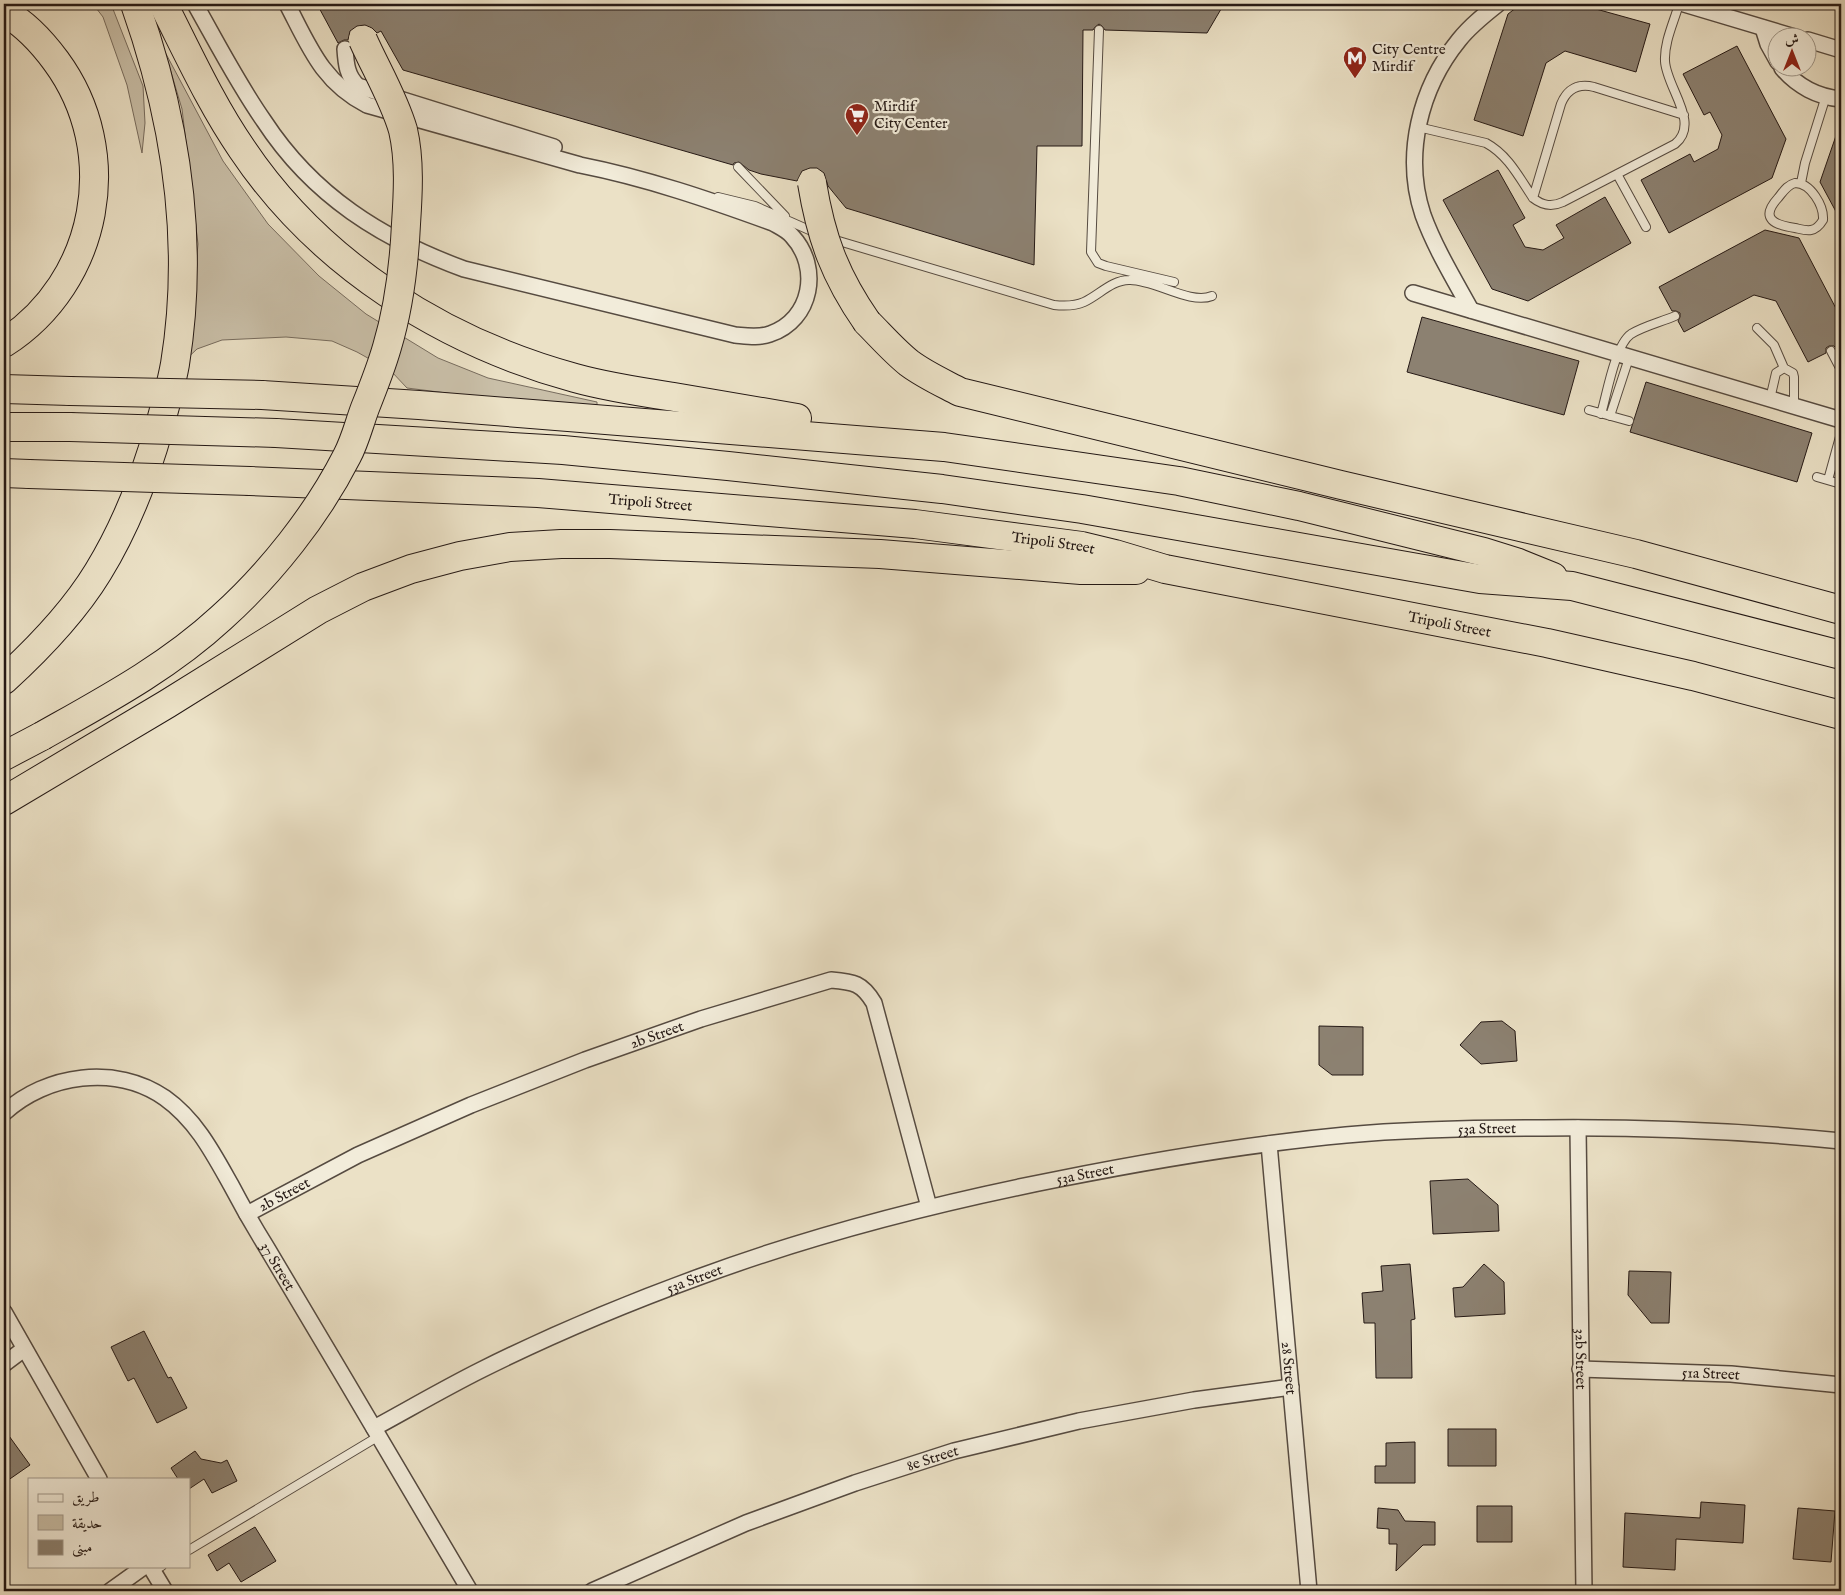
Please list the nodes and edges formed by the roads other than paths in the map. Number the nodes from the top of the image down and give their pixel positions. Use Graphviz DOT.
graph roads {
  1 [pos="135,4"];
  2 [pos="163,4"];
  3 [pos="195,4"];
  4 [pos="287,4"];
  5 [pos="1498,4"];
  6 [pos="1679,4"];
  7 [pos="1684,4"];
  8 [pos="4,12"];
  9 [pos="1764,28"];
  10 [pos="1768,29"];
  11 [pos="1099,30"];
  12 [pos="358,43"];
  13 [pos="1818,43"];
  14 [pos="1768,44"];
  15 [pos="1841,50"];
  16 [pos="1793,78"];
  17 [pos="1826,96"];
  18 [pos="1841,99"];
  19 [pos="1684,115"];
  20 [pos="1418,127"];
  21 [pos="738,167"];
  22 [pos="609,170"];
  23 [pos="1617,174"];
  24 [pos="812,183"];
  25 [pos="1801,183"];
  26 [pos="686,193"];
  27 [pos="1533,198"];
  28 [pos="788,220"];
  29 [pos="1646,227"];
  30 [pos="1174,282"];
  31 [pos="1413,293"];
  32 [pos="1212,296"];
  33 [pos="1471,310"];
  34 [pos="1675,316"];
  35 [pos="1757,328"];
  36 [pos="4,343"];
  37 [pos="1831,351"];
  38 [pos="1623,357"];
  39 [pos="1784,368"];
  40 [pos="1841,370"];
  41 [pos="4,389"];
  42 [pos="1770,399"];
  43 [pos="1794,406"];
  44 [pos="1589,410"];
  45 [pos="1601,414"];
  46 [pos="1610,416"];
  47 [pos="1841,420"];
  48 [pos="1629,421"];
  49 [pos="4,427"];
  50 [pos="1841,433"];
  51 [pos="944,447"];
  52 [pos="16,473"];
  53 [pos="1816,477"];
  54 [pos="1828,480"];
  55 [pos="1840,481"];
  56 [pos="1165,569"];
  57 [pos="1572,586"];
  58 [pos="1841,610"];
  59 [pos="1841,655"];
  60 [pos="4,680"];
  61 [pos="1841,715"];
  62 [pos="18,750"];
  63 [pos="4,802"];
  64 [pos="4,1113"];
  65 [pos="1578,1128"];
  66 [pos="1841,1141"];
  67 [pos="1269,1144"];
  68 [pos="929,1207"];
  69 [pos="247,1214"];
  70 [pos="4,1312"];
  71 [pos="24,1349"];
  72 [pos="4,1364"];
  73 [pos="1580,1369"];
  74 [pos="1841,1386"];
  75 [pos="1291,1387"];
  76 [pos="376,1432"];
  77 [pos="99,1478"];
  78 [pos="190,1549"];
  79 [pos="153,1568"];
  80 [pos="110,1591"];
  81 [pos="165,1591"];
  82 [pos="470,1591"];
  83 [pos="592,1591"];
  84 [pos="1309,1591"];
  85 [pos="1584,1591"];
  1 -- 60 [label="highway"];
  2 -- 51 [label="highway"];
  3 -- 26 [label="street"];
  4 -- 22 [label="street"];
  5 -- 20 [label="street"];
  6 -- 19 [label="lane"];
  7 -- 9 [label="street"];
  8 -- 36 [label="highway"];
  9 -- 10 [label="street"];
  9 -- 14 [label="street"];
  11 -- 30 [label="lane"];
  12 -- 22 [label="street"];
  12 -- 62 [label="highway, bridge"];
  13 -- 15 [label="street"];
  16 -- 17 [label="street"];
  17 -- 18 [label="street"];
  17 -- 25 [label="lane"];
  19 -- 23 [label="lane"];
  19 -- 27 [label="lane"];
  20 -- 27 [label="lane"];
  20 -- 33 [label="street"];
  21 -- 28 [label="lane"];
  22 -- 26 [label="street"];
  23 -- 27 [label="lane"];
  23 -- 29 [label="lane"];
  24 -- 58 [label="highway, bridge"];
  25 -- 25 [label="lane"];
  26 -- 28 [label="lane"];
  28 -- 32 [label="lane"];
  31 -- 33 [label="street"];
  33 -- 38 [label="street"];
  34 -- 38 [label="lane"];
  35 -- 39 [label="lane"];
  37 -- 40 [label="lane"];
  38 -- 42 [label="street"];
  38 -- 45 [label="lane"];
  38 -- 46 [label="lane"];
  39 -- 42 [label="lane"];
  39 -- 43 [label="lane"];
  41 -- 51 [label="highway, bridge"];
  42 -- 43 [label="street"];
  43 -- 47 [label="street"];
  44 -- 45 [label="lane"];
  45 -- 46 [label="lane"];
  46 -- 48 [label="lane"];
  49 -- 57 [label="highway, bridge"];
  50 -- 54 [label="lane"];
  51 -- 57 [label="highway"];
  52 -- 56 [label="highway, Tripoli Street, bridge"];
  53 -- 54 [label="lane"];
  54 -- 55 [label="lane"];
  56 -- 61 [label="highway, Tripoli Street"];
  56 -- 63 [label="highway"];
  57 -- 59 [label="highway"];
  64 -- 69 [label="street, 37 Street"];
  65 -- 66 [label="street, 53a Street"];
  65 -- 67 [label="street, 53a Street"];
  65 -- 73 [label="street, 32b Street"];
  67 -- 68 [label="street, 53a Street"];
  67 -- 75 [label="street, 28 Street"];
  68 -- 69 [label="street, 2b Street"];
  68 -- 76 [label="street, 53a Street"];
  69 -- 76 [label="street, 37 Street"];
  70 -- 71 [label="street"];
  71 -- 72 [label="street"];
  71 -- 77 [label="street"];
  73 -- 74 [label="street, 51a Street"];
  73 -- 85 [label="street, 32b Street"];
  75 -- 83 [label="street, 8e Street"];
  75 -- 84 [label="street, 28 Street"];
  76 -- 78 [label="lane"];
  76 -- 82 [label="street, 37 Street"];
  79 -- 80 [label="street"];
  79 -- 81 [label="street"];
}
